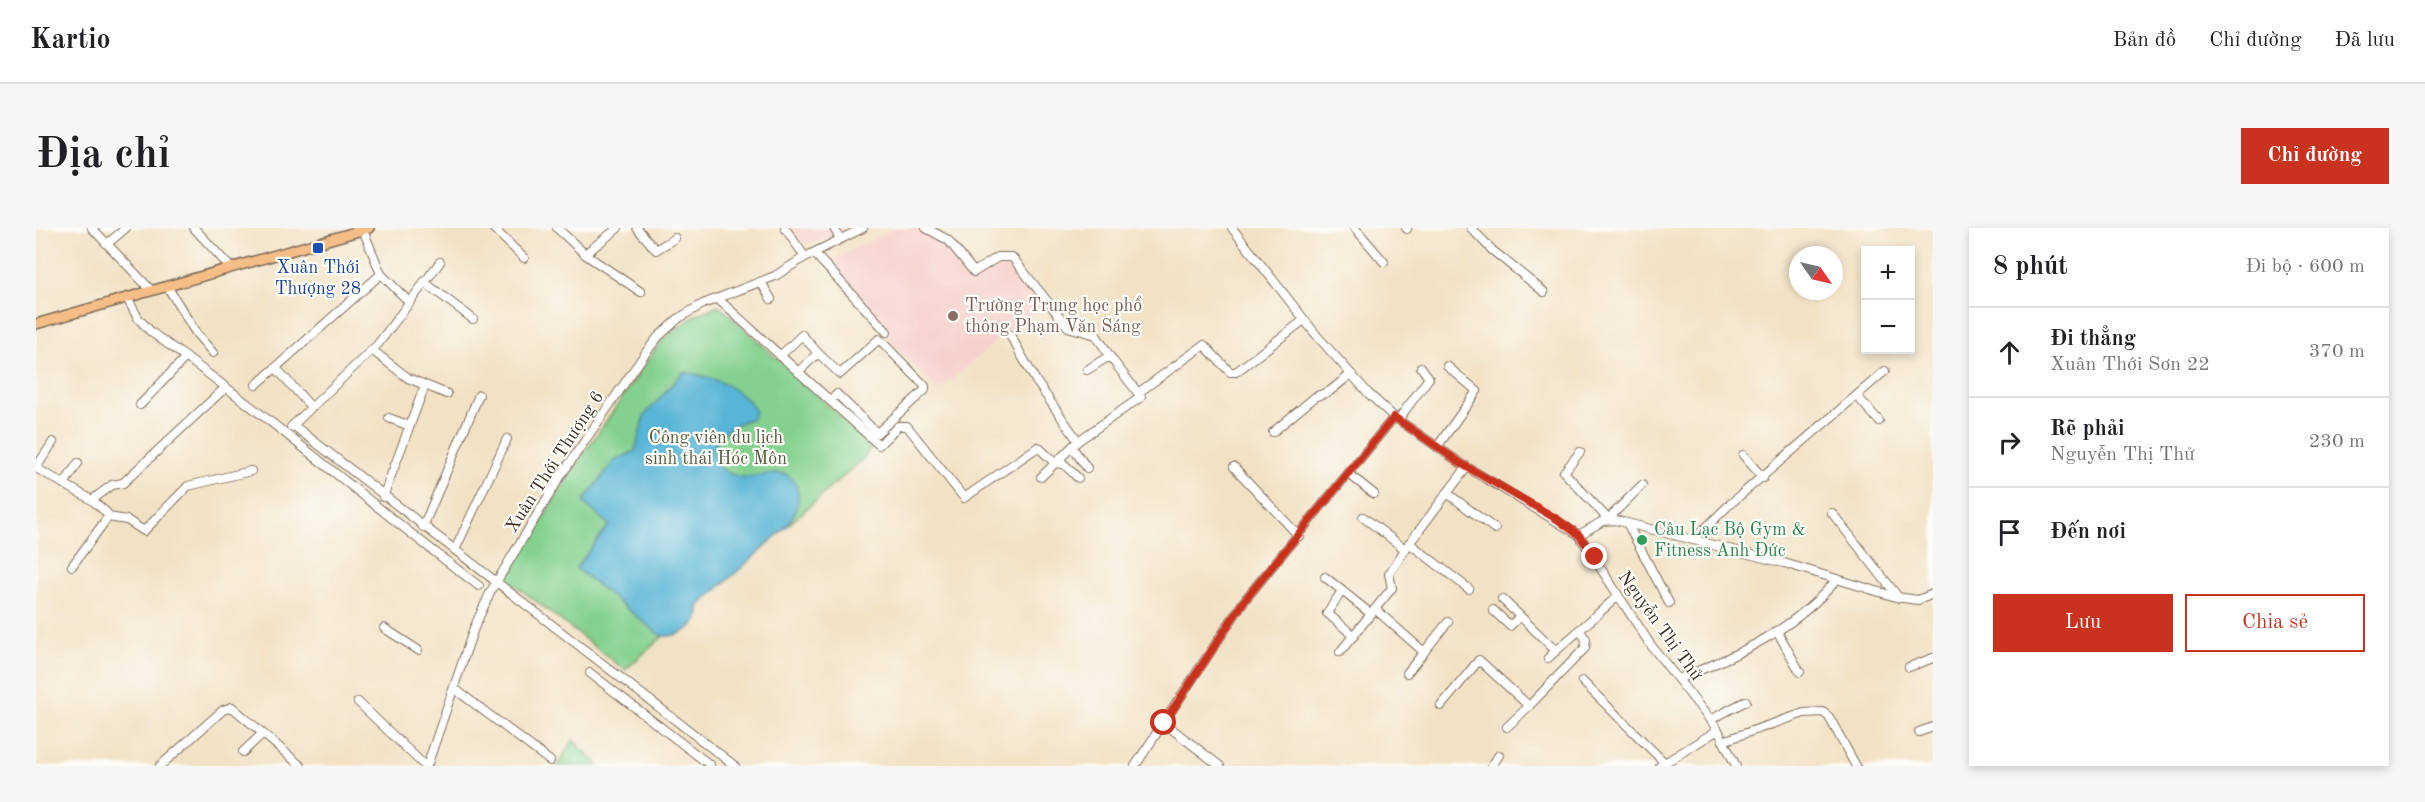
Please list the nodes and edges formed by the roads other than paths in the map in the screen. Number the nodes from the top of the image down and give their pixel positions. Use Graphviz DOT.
graph roads {
  1 [pos="92,228"];
  2 [pos="126,228"];
  3 [pos="194,228"];
  4 [pos="493,228"];
  5 [pos="557,228"];
  6 [pos="618,228"];
  7 [pos="637,228"];
  8 [pos="785,228"];
  9 [pos="834,228"];
  10 [pos="863,228"];
  11 [pos="926,228"];
  12 [pos="1232,228"];
  13 [pos="1355,228"];
  14 [pos="1471,228"];
  15 [pos="366,229"];
  16 [pos="675,238"];
  17 [pos="840,239"];
  18 [pos="107,244"];
  19 [pos="814,253"];
  20 [pos="585,254"];
  21 [pos="805,257"];
  22 [pos="524,258"];
  23 [pos="440,262"];
  24 [pos="1384,262"];
  25 [pos="230,267"];
  26 [pos="381,274"];
  27 [pos="424,282"];
  28 [pos="761,282"];
  29 [pos="167,286"];
  30 [pos="146,292"];
  31 [pos="641,292"];
  32 [pos="1544,292"];
  33 [pos="129,297"];
  34 [pos="718,299"];
  35 [pos="771,299"];
  36 [pos="409,302"];
  37 [pos="473,319"];
  38 [pos="1304,320"];
  39 [pos="36,324"];
  40 [pos="887,332"];
  41 [pos="1010,335"];
  42 [pos="372,350"];
  43 [pos="213,353"];
  44 [pos="818,353"];
  45 [pos="780,356"];
  46 [pos="186,357"];
  47 [pos="1111,358"];
  48 [pos="1447,366"];
  49 [pos="1421,367"];
  50 [pos="276,368"];
  51 [pos="1087,370"];
  52 [pos="1885,371"];
  53 [pos="798,372"];
  54 [pos="1351,374"];
  55 [pos="425,385"];
  56 [pos="256,386"];
  57 [pos="226,387"];
  58 [pos="1138,393"];
  59 [pos="447,394"];
  60 [pos="479,395"];
  61 [pos="1857,396"];
  62 [pos="830,401"];
  63 [pos="140,405"];
  64 [pos="311,407"];
  65 [pos="389,418"];
  66 [pos="1396,419"];
  67 [pos="1879,422"];
  68 [pos="293,425"];
  69 [pos="410,426"];
  70 [pos="1273,432"];
  71 [pos="286,433"];
  72 [pos="507,439"];
  73 [pos="1078,441"];
  74 [pos="53,442"];
  75 [pos="1072,447"];
  76 [pos="1437,447"];
  77 [pos="1580,452"];
  78 [pos="1743,455"];
  79 [pos="1055,463"];
  80 [pos="78,464"];
  81 [pos="1234,466"];
  82 [pos="1467,467"];
  83 [pos="36,468"];
  84 [pos="1087,468"];
  85 [pos="250,471"];
  86 [pos="1349,474"];
  87 [pos="1041,477"];
  88 [pos="1078,478"];
  89 [pos="1763,478"];
  90 [pos="64,484"];
  91 [pos="1642,485"];
  92 [pos="1447,493"];
  93 [pos="1374,494"];
  94 [pos="383,497"];
  95 [pos="92,500"];
  96 [pos="1832,513"];
  97 [pos="108,517"];
  98 [pos="1363,517"];
  99 [pos="1608,519"];
  100 [pos="1627,523"];
  101 [pos="423,527"];
  102 [pos="1495,529"];
  103 [pos="1579,535"];
  104 [pos="1299,536"];
  105 [pos="1693,540"];
  106 [pos="1407,546"];
  107 [pos="455,550"];
  108 [pos="72,566"];
  109 [pos="1324,577"];
  110 [pos="1837,579"];
  111 [pos="497,582"];
  112 [pos="479,586"];
  113 [pos="1469,588"];
  114 [pos="1342,591"];
  115 [pos="1933,594"];
  116 [pos="1618,596"];
  117 [pos="1899,598"];
  118 [pos="1502,599"];
  119 [pos="1669,603"];
  120 [pos="1493,610"];
  121 [pos="1373,612"];
  122 [pos="1520,615"];
  123 [pos="1448,622"];
  124 [pos="384,628"];
  125 [pos="1579,630"];
  126 [pos="1777,630"];
  127 [pos="1354,636"];
  128 [pos="418,650"];
  129 [pos="1556,651"];
  130 [pos="1340,652"];
  131 [pos="1424,652"];
  132 [pos="1548,658"];
  133 [pos="1933,658"];
  134 [pos="1909,667"];
  135 [pos="1800,672"];
  136 [pos="590,673"];
  137 [pos="1407,674"];
  138 [pos="1678,679"];
  139 [pos="1582,681"];
  140 [pos="455,689"];
  141 [pos="1746,701"];
  142 [pos="358,702"];
  143 [pos="1441,706"];
  144 [pos="1529,706"];
  145 [pos="1710,720"];
  146 [pos="1164,723"];
  147 [pos="1933,727"];
  148 [pos="1507,728"];
  149 [pos="1718,730"];
  150 [pos="1919,732"];
  151 [pos="262,734"];
  152 [pos="1723,741"];
  153 [pos="243,752"];
  154 [pos="720,754"];
  155 [pos="1499,755"];
  156 [pos="550,761"];
  157 [pos="711,765"];
  158 [pos="1662,765"];
  159 [pos="160,766"];
  160 [pos="301,766"];
  161 [pos="426,766"];
  162 [pos="735,766"];
  163 [pos="1135,766"];
  164 [pos="1220,766"];
  165 [pos="1492,766"];
  166 [pos="1736,766"];
  167 [pos="1856,766"];
  1 -- 18 [label="street"];
  2 -- 18 [label="street"];
  3 -- 25 [label="street"];
  4 -- 22 [label="street"];
  5 -- 20 [label="street"];
  6 -- 20 [label="street"];
  7 -- 16 [label="street"];
  8 -- 21 [label="street"];
  9 -- 17 [label="street"];
  10 -- 17 [label="street"];
  11 -- 47 [label="street"];
  12 -- 38 [label="street, Nguyễn Thị Thử"];
  13 -- 24 [label="street"];
  14 -- 32 [label="street"];
  15 -- 25 [label="main road"];
  15 -- 26 [label="street"];
  17 -- 19 [label="street"];
  18 -- 30 [label="street"];
  19 -- 21 [label="street"];
  19 -- 40 [label="street"];
  20 -- 31 [label="street"];
  21 -- 28 [label="street, Xuân Thới Thượng 6"];
  23 -- 27 [label="street"];
  25 -- 29 [label="main road"];
  26 -- 36 [label="street"];
  26 -- 50 [label="street"];
  27 -- 36 [label="street"];
  27 -- 37 [label="street"];
  28 -- 34 [label="street, Xuân Thới Thượng 6"];
  28 -- 35 [label="street"];
  29 -- 30 [label="main road"];
  29 -- 43 [label="street"];
  30 -- 33 [label="main road"];
  33 -- 39 [label="main road"];
  33 -- 46 [label="street"];
  34 -- 45 [label="street"];
  34 -- 111 [label="street, Xuân Thới Thượng 6"];
  36 -- 42 [label="street"];
  38 -- 54 [label="street, Nguyễn Thị Thử"];
  38 -- 58 [label="street"];
  41 -- 73 [label="street"];
  42 -- 55 [label="street"];
  42 -- 64 [label="street"];
  44 -- 45 [label="street"];
  44 -- 53 [label="street"];
  44 -- 62 [label="street"];
  45 -- 53 [label="street"];
  46 -- 57 [label="street"];
  46 -- 63 [label="street"];
  47 -- 51 [label="street"];
  47 -- 58 [label="street"];
  48 -- 76 [label="street"];
  49 -- 66 [label="street"];
  50 -- 56 [label="street"];
  50 -- 64 [label="street"];
  52 -- 61 [label="street"];
  53 -- 62 [label="street"];
  54 -- 66 [label="street, Nguyễn Thị Thử"];
  54 -- 70 [label="street"];
  55 -- 59 [label="street"];
  55 -- 69 [label="street"];
  57 -- 71 [label="street"];
  57 -- 95 [label="street"];
  58 -- 73 [label="street"];
  60 -- 101 [label="street"];
  61 -- 67 [label="street"];
  61 -- 89 [label="street"];
  62 -- 79 [label="street"];
  64 -- 68 [label="street"];
  65 -- 69 [label="street"];
  66 -- 76 [label="street, Nguyễn Thị Thử"];
  66 -- 86 [label="street"];
  68 -- 71 [label="street"];
  68 -- 94 [label="street"];
  69 -- 94 [label="street"];
  71 -- 112 [label="street"];
  72 -- 107 [label="street"];
  73 -- 75 [label="street"];
  74 -- 83 [label="street"];
  75 -- 79 [label="street"];
  75 -- 84 [label="street"];
  76 -- 82 [label="street, Nguyễn Thị Thử"];
  77 -- 99 [label="street"];
  78 -- 89 [label="street"];
  79 -- 87 [label="street"];
  79 -- 88 [label="street"];
  80 -- 90 [label="street"];
  81 -- 104 [label="street"];
  82 -- 92 [label="street"];
  82 -- 103 [label="street, Nguyễn Thị Thử"];
  83 -- 90 [label="street"];
  85 -- 97 [label="street"];
  86 -- 93 [label="street"];
  86 -- 104 [label="street"];
  89 -- 105 [label="street"];
  90 -- 95 [label="street"];
  91 -- 99 [label="street"];
  92 -- 102 [label="street"];
  92 -- 106 [label="street"];
  94 -- 101 [label="street"];
  95 -- 97 [label="street"];
  96 -- 117 [label="street"];
  97 -- 108 [label="street"];
  98 -- 106 [label="street"];
  99 -- 100 [label="street"];
  99 -- 103 [label="street"];
  100 -- 105 [label="street"];
  100 -- 119 [label="street"];
  101 -- 107 [label="street"];
  103 -- 116 [label="street, Nguyễn Thị Thử"];
  104 -- 146 [label="street"];
  105 -- 110 [label="street"];
  106 -- 113 [label="street"];
  106 -- 121 [label="street"];
  107 -- 111 [label="street"];
  109 -- 114 [label="street"];
  110 -- 117 [label="street"];
  110 -- 126 [label="street"];
  111 -- 140 [label="street, Xuân Thới Thượng 6"];
  111 -- 154 [label="street"];
  114 -- 121 [label="street"];
  114 -- 127 [label="street"];
  115 -- 117 [label="street"];
  116 -- 125 [label="street"];
  116 -- 138 [label="street, Nguyễn Thị Thử"];
  118 -- 122 [label="street"];
  120 -- 122 [label="street"];
  121 -- 127 [label="street"];
  121 -- 131 [label="street"];
  122 -- 129 [label="street"];
  123 -- 131 [label="street"];
  124 -- 128 [label="street"];
  125 -- 129 [label="street"];
  125 -- 144 [label="street"];
  126 -- 135 [label="street"];
  126 -- 138 [label="street"];
  127 -- 130 [label="street"];
  129 -- 132 [label="street"];
  131 -- 137 [label="street"];
  133 -- 134 [label="street"];
  136 -- 157 [label="street"];
  138 -- 145 [label="street, Nguyễn Thị Thử"];
  139 -- 158 [label="street"];
  140 -- 156 [label="street"];
  140 -- 161 [label="street, Xuân Thới Thượng 6"];
  141 -- 145 [label="street"];
  142 -- 161 [label="street"];
  143 -- 144 [label="street"];
  144 -- 148 [label="street"];
  145 -- 149 [label="street, Nguyễn Thị Thử"];
  146 -- 163 [label="street"];
  146 -- 164 [label="street"];
  147 -- 150 [label="street"];
  149 -- 152 [label="street, Nguyễn Thị Thử"];
  149 -- 158 [label="street"];
  151 -- 153 [label="street"];
  151 -- 159 [label="street"];
  151 -- 160 [label="street"];
  152 -- 166 [label="street, Nguyễn Thị Thử"];
  152 -- 167 [label="street"];
  154 -- 157 [label="street"];
  154 -- 162 [label="street"];
  155 -- 165 [label="street"];
}
